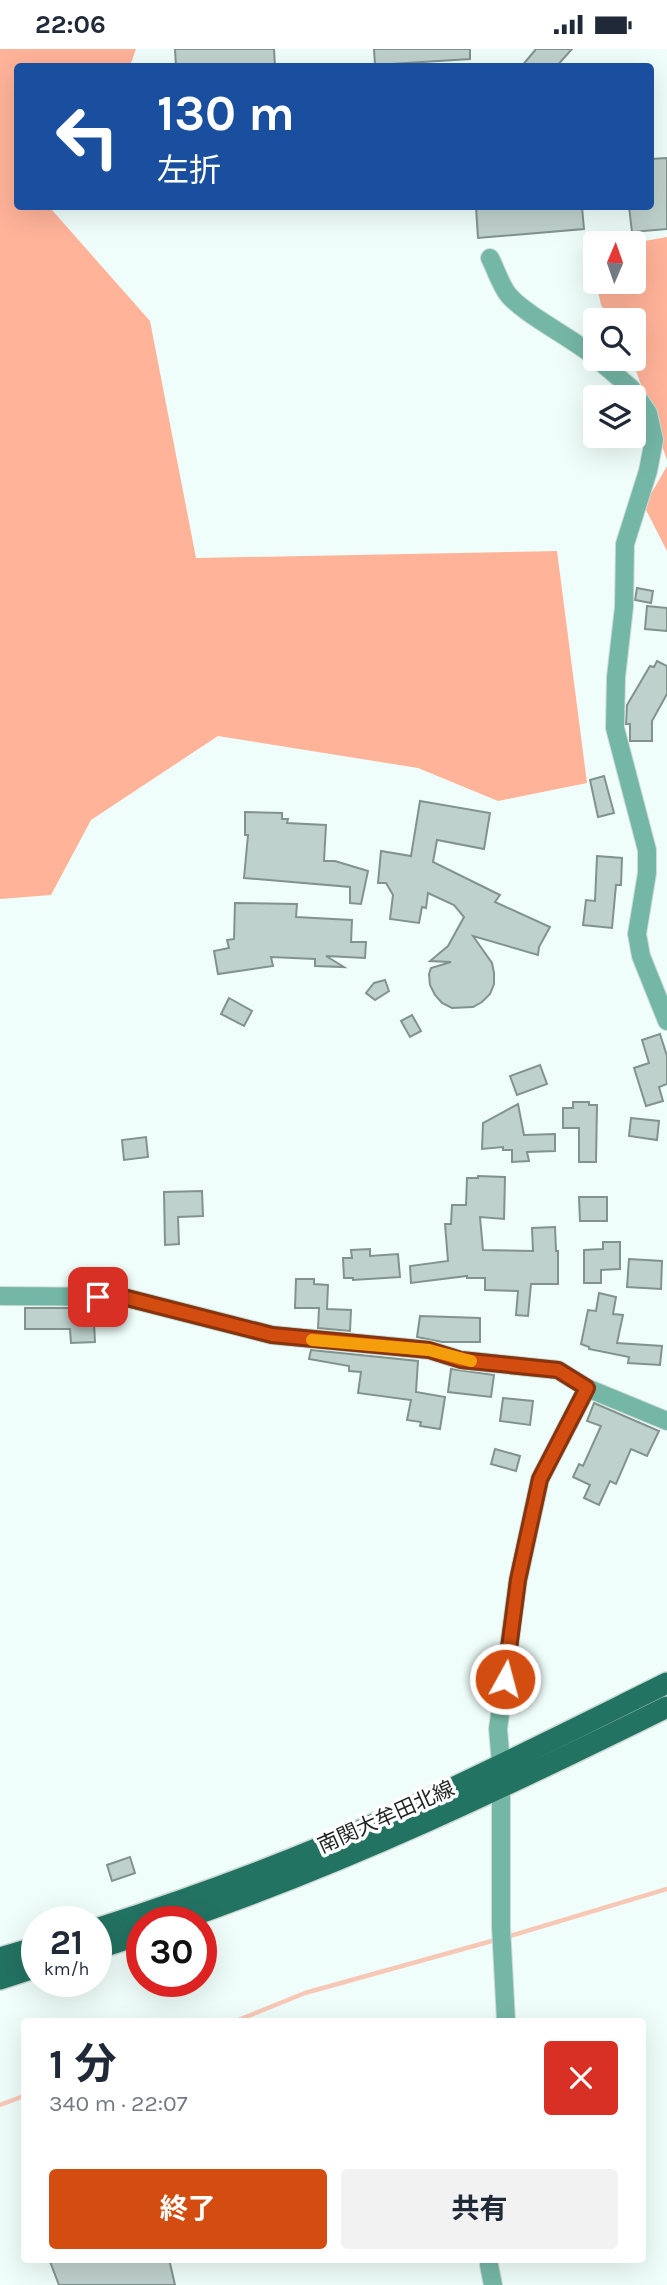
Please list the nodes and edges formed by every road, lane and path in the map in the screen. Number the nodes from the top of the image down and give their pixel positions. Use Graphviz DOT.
graph roads {
  1 [pos="490,258"];
  2 [pos="583,347"];
  3 [pos="611,371"];
  4 [pos="667,1021"];
  5 [pos="0,1296"];
  6 [pos="587,1388"];
  7 [pos="667,1421"];
  8 [pos="667,1683"];
  9 [pos="667,1707"];
  10 [pos="501,1764"];
  11 [pos="501,1789"];
  12 [pos="217,1907"];
  13 [pos="112,1924"];
  14 [pos="21,1952"];
  15 [pos="0,1958"];
  16 [pos="21,1973"];
  17 [pos="0,1979"];
  18 [pos="506,2018"];
  19 [pos="489,2263"];
  20 [pos="494,2285"];
  1 -- 2 [label="street"];
  3 -- 4 [label="street"];
  5 -- 6 [label="street"];
  6 -- 7 [label="street"];
  6 -- 10 [label="street"];
  8 -- 10 [label="main road, 南関大牟田北線"];
  9 -- 11 [label="main road, 南関大牟田北線"];
  10 -- 11 [label="street"];
  10 -- 13 [label="main road, 南関大牟田北線"];
  11 -- 12 [label="main road, 南関大牟田北線"];
  11 -- 18 [label="street"];
  14 -- 15 [label="main road"];
  16 -- 17 [label="main road"];
  19 -- 20 [label="street"];
}
